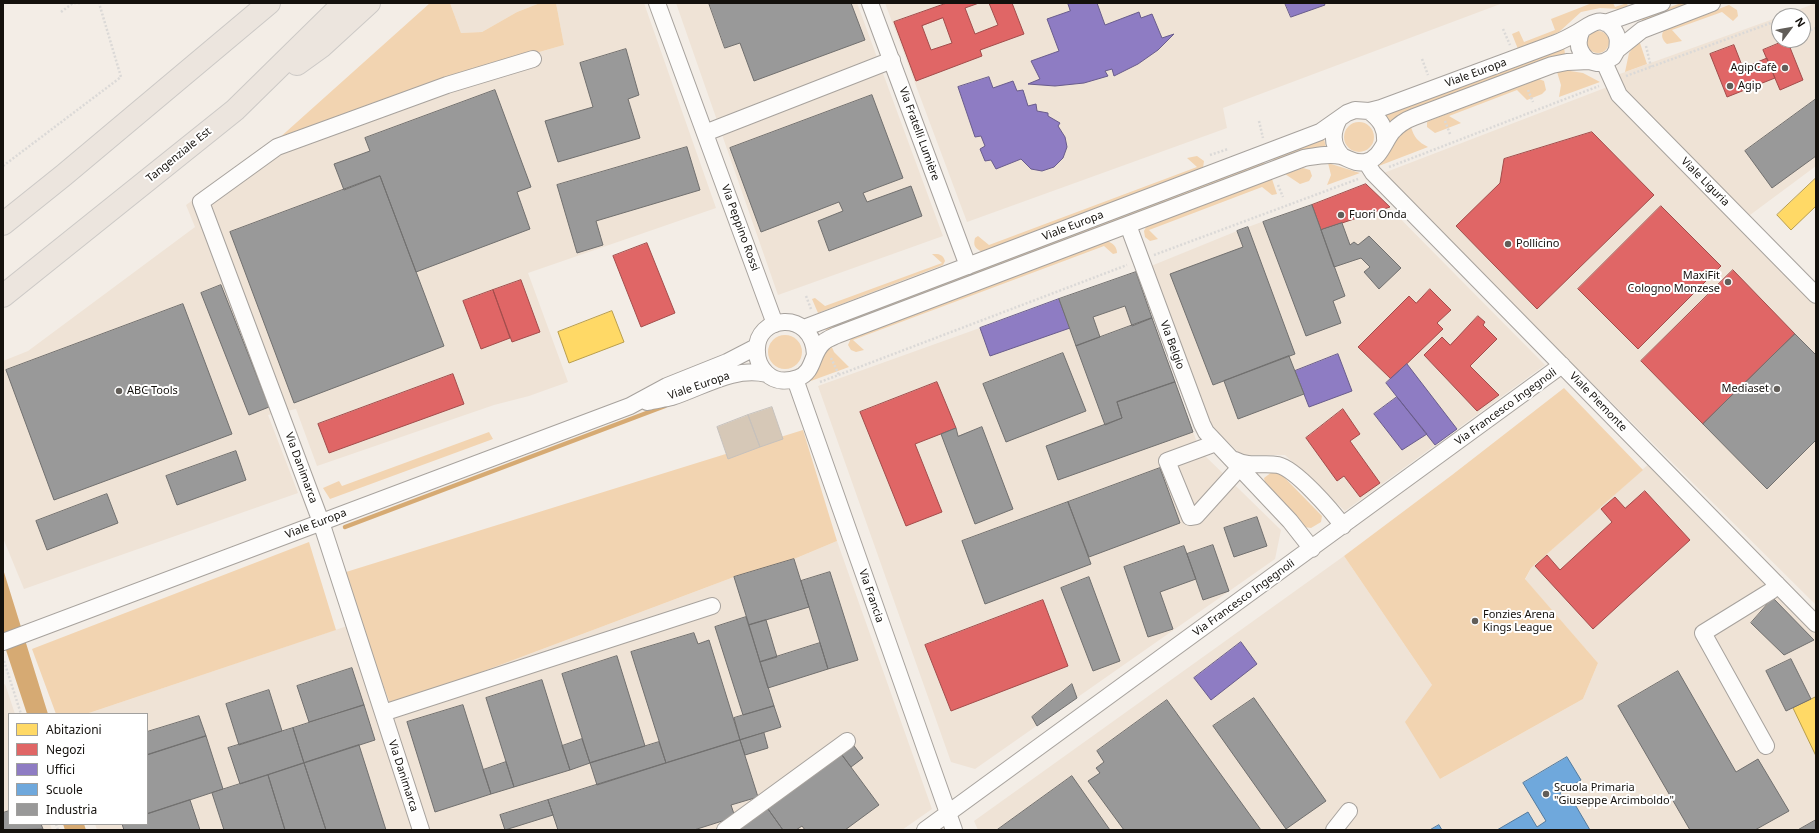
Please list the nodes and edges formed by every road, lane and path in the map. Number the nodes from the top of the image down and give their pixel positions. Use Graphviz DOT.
graph roads {
  1 [pos="80,3"];
  2 [pos="99,3"];
  3 [pos="269,3"];
  4 [pos="344,3"];
  5 [pos="369,3"];
  6 [pos="657,3"];
  7 [pos="870,3"];
  8 [pos="1662,3"];
  9 [pos="1712,3"];
  10 [pos="250,8"];
  11 [pos="61,12"];
  12 [pos="1605,23"];
  13 [pos="1771,23"];
  14 [pos="1582,30"];
  15 [pos="1617,50"];
  16 [pos="533,59"];
  17 [pos="892,60"];
  18 [pos="1596,61"];
  19 [pos="1612,81"];
  20 [pos="171,87"];
  21 [pos="235,110"];
  22 [pos="1368,111"];
  23 [pos="1340,118"];
  24 [pos="705,133"];
  25 [pos="1385,144"];
  26 [pos="1342,156"];
  27 [pos="3,166"];
  28 [pos="1369,167"];
  29 [pos="3,224"];
  30 [pos="1128,225"];
  31 [pos="1141,260"];
  32 [pos="968,266"];
  33 [pos="1816,295"];
  34 [pos="3,296"];
  35 [pos="775,324"];
  36 [pos="804,328"];
  37 [pos="756,347"];
  38 [pos="815,355"];
  39 [pos="1562,365"];
  40 [pos="767,374"];
  41 [pos="797,384"];
  42 [pos="630,406"];
  43 [pos="1211,438"];
  44 [pos="1238,463"];
  45 [pos="321,522"];
  46 [pos="1343,526"];
  47 [pos="1312,549"];
  48 [pos="1777,584"];
  49 [pos="712,606"];
  50 [pos="1816,624"];
  51 [pos="3,642"];
  52 [pos="4,661"];
  53 [pos="21,713"];
  54 [pos="383,713"];
  55 [pos="847,741"];
  56 [pos="1766,746"];
  57 [pos="1349,811"];
  58 [pos="948,813"];
  59 [pos="421,830"];
  60 [pos="725,830"];
  61 [pos="925,830"];
  62 [pos="954,830"];
  63 [pos="1334,830"];
  1 -- 11 [label="path"];
  2 -- 27 [label="path"];
  3 -- 20 [label="highway"];
  4 -- 21 [label="highway, Tangenziale Est"];
  5 -- 21 [label="highway"];
  6 -- 24 [label="street, Via Peppino Rossi"];
  7 -- 17 [label="street, Via Fratelli Lumière"];
  8 -- 12 [label="street, Viale Europa"];
  9 -- 15 [label="street"];
  10 -- 20 [label="highway"];
  12 -- 14 [label="street, Viale Europa"];
  12 -- 15 [label="street"];
  13 -- 19 [label="path"];
  14 -- 18 [label="street"];
  14 -- 22 [label="street, Viale Europa"];
  15 -- 18 [label="street"];
  16 -- 45 [label="street, Via Danimarca"];
  17 -- 24 [label="street"];
  17 -- 32 [label="street, Via Fratelli Lumière"];
  18 -- 19 [label="street, Viale Liguria"];
  18 -- 25 [label="street, Viale Europa"];
  19 -- 28 [label="path"];
  19 -- 33 [label="street, Viale Liguria"];
  20 -- 29 [label="highway"];
  21 -- 34 [label="highway, Tangenziale Est"];
  22 -- 23 [label="street, Viale Europa"];
  22 -- 25 [label="street"];
  23 -- 26 [label="street"];
  23 -- 32 [label="street, Viale Europa"];
  24 -- 35 [label="street, Via Peppino Rossi"];
  25 -- 28 [label="street, Viale Europa"];
  26 -- 28 [label="street, Viale Europa"];
  26 -- 30 [label="street, Viale Europa"];
  28 -- 31 [label="path"];
  28 -- 39 [label="street, Viale Piemonte"];
  30 -- 31 [label="street, Via Belgio"];
  30 -- 38 [label="street, Viale Europa"];
  31 -- 41 [label="path"];
  31 -- 43 [label="street, Via Belgio"];
  32 -- 36 [label="street, Viale Europa"];
  35 -- 36 [label="street"];
  35 -- 37 [label="street"];
  36 -- 38 [label="street"];
  37 -- 40 [label="street"];
  37 -- 42 [label="street, Viale Europa"];
  38 -- 41 [label="street, Viale Europa"];
  39 -- 46 [label="street, Via Francesco Ingegnoli"];
  39 -- 48 [label="street, Viale Piemonte"];
  40 -- 41 [label="street, Viale Europa"];
  40 -- 42 [label="street, Viale Europa"];
  41 -- 58 [label="street, Via Francia"];
  42 -- 45 [label="street, Viale Europa"];
  43 -- 44 [label="street, Via Belgio"];
  43 -- 44 [label="street"];
  44 -- 46 [label="street"];
  44 -- 47 [label="street, Via Belgio"];
  45 -- 51 [label="street, Viale Europa"];
  45 -- 54 [label="street, Via Danimarca"];
  46 -- 47 [label="street, Via Francesco Ingegnoli"];
  47 -- 58 [label="street, Via Francesco Ingegnoli"];
  48 -- 50 [label="street, Viale Piemonte"];
  48 -- 56 [label="street"];
  49 -- 54 [label="street"];
  52 -- 53 [label="path"];
  54 -- 59 [label="street, Via Danimarca"];
  55 -- 60 [label="street"];
  57 -- 63 [label="street"];
  58 -- 61 [label="street, Via Francesco Ingegnoli"];
  58 -- 62 [label="street, Via Francia"];
}
